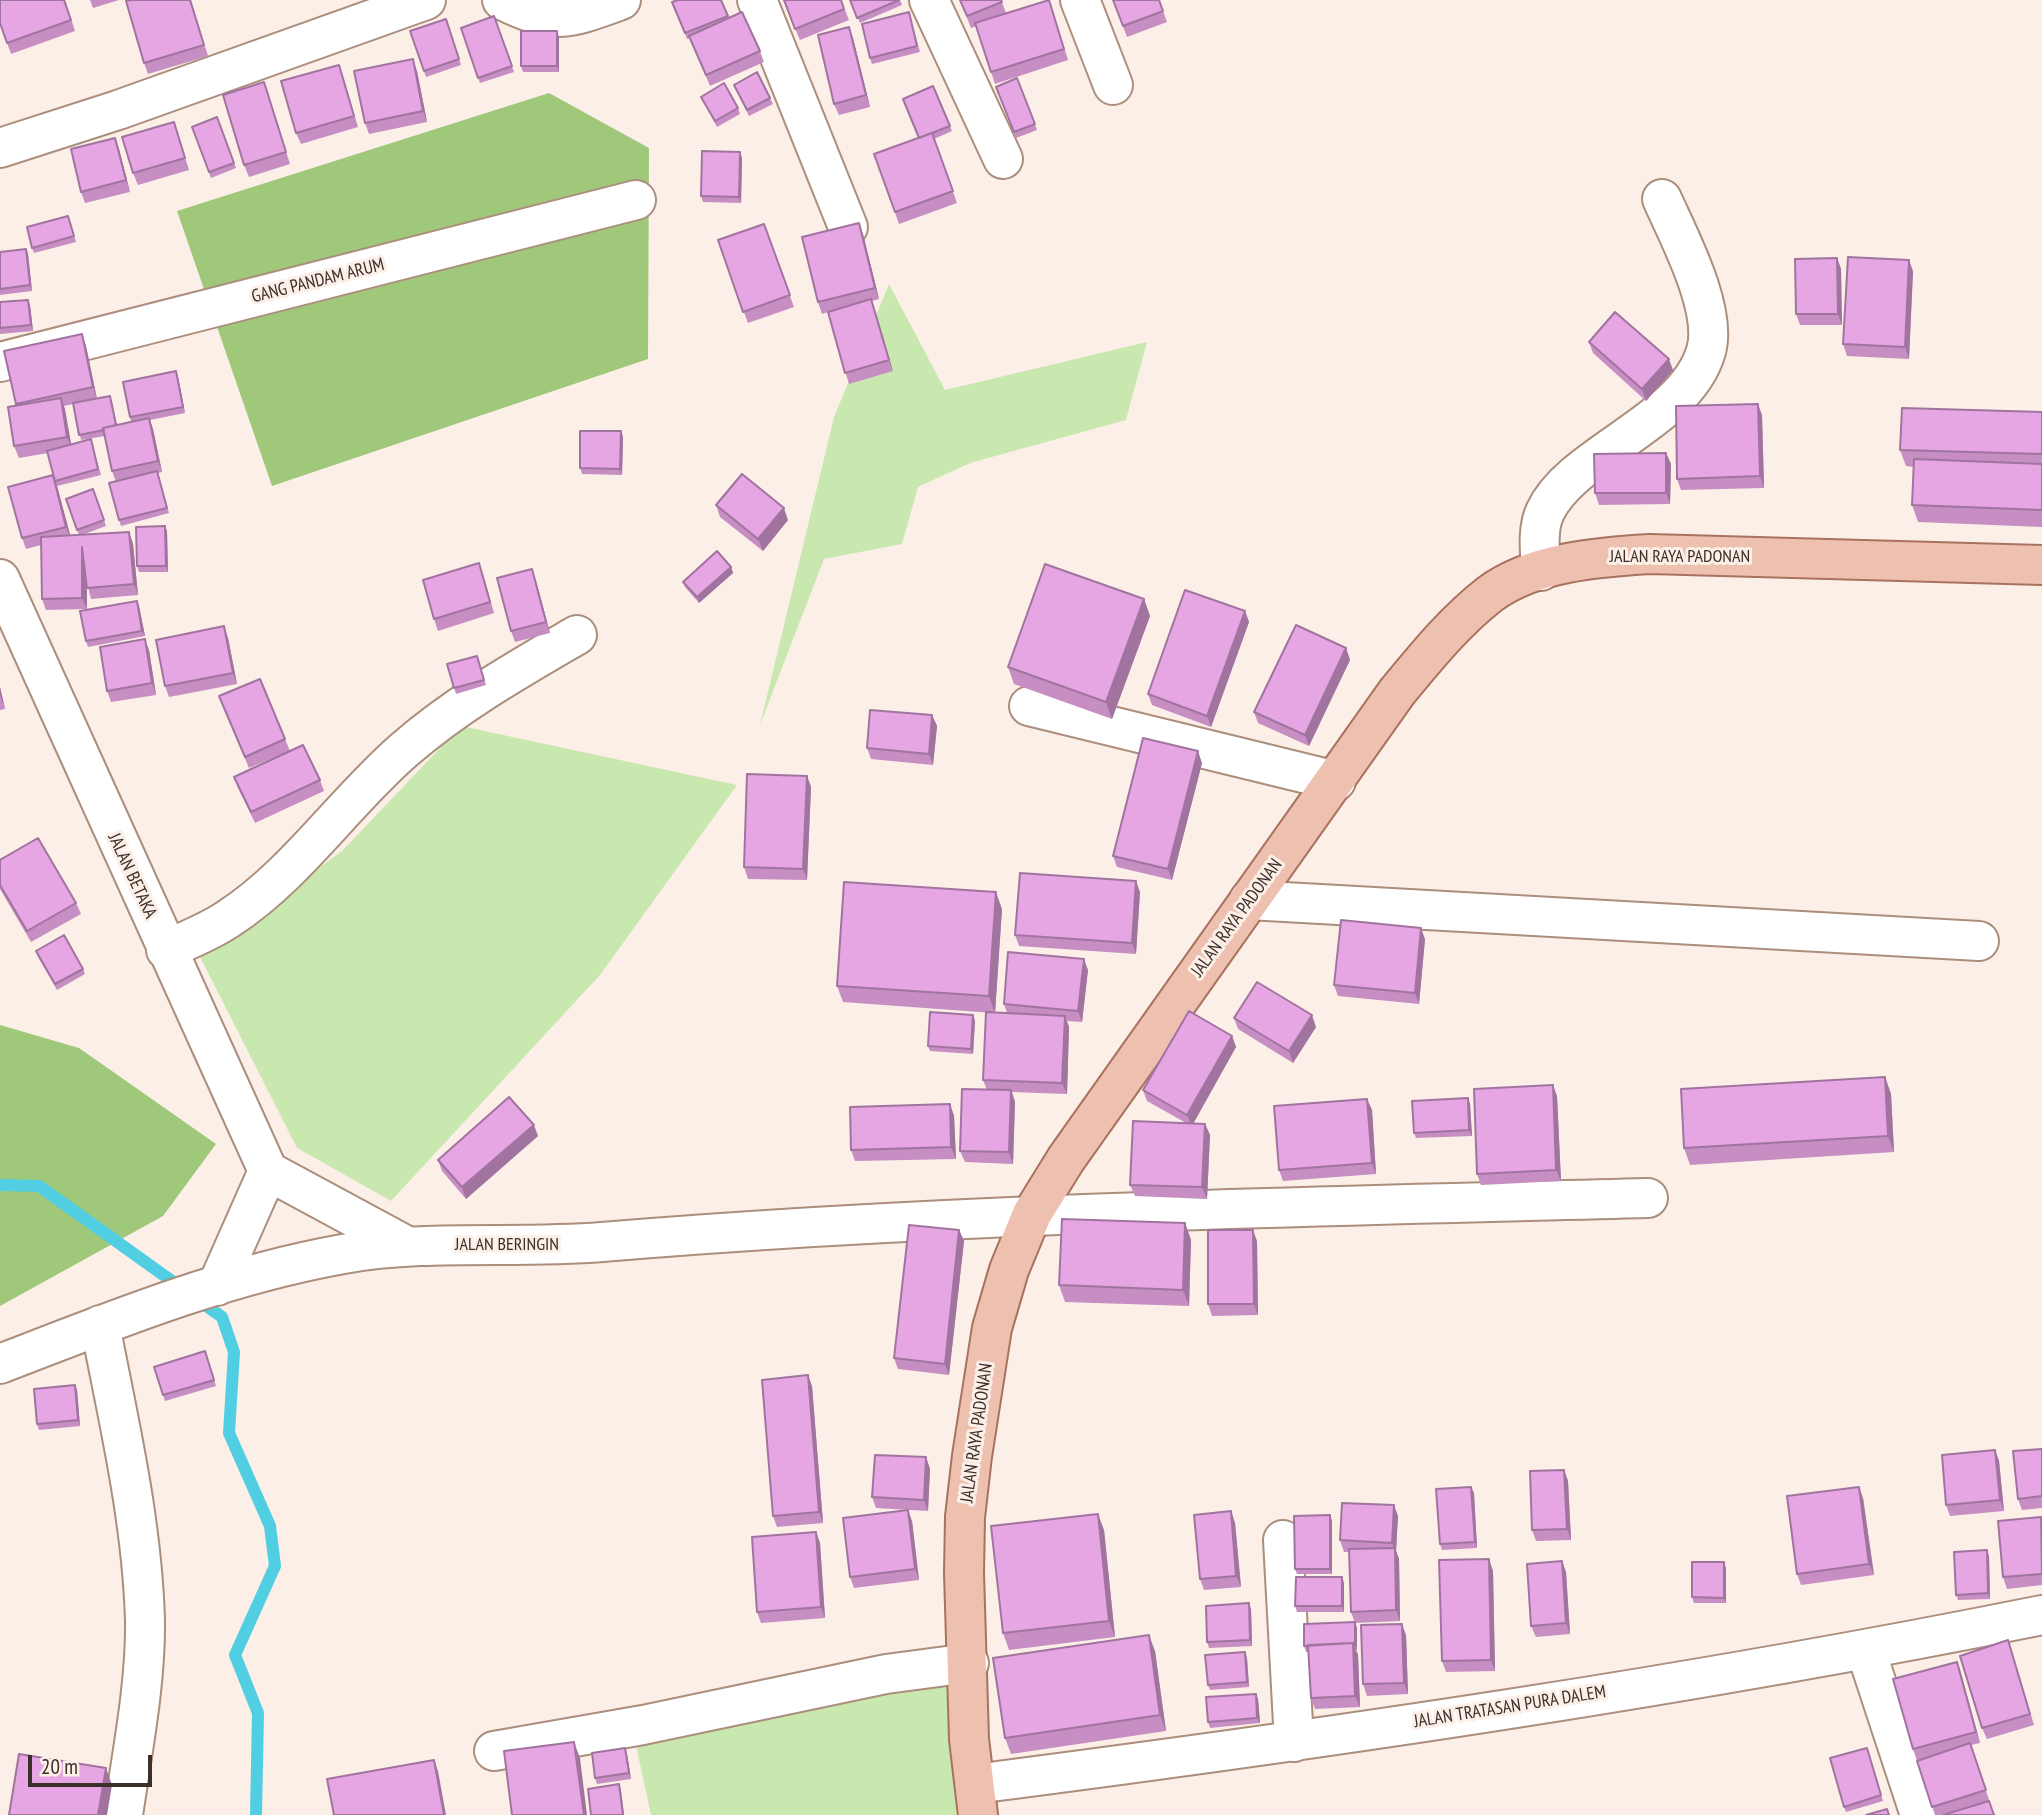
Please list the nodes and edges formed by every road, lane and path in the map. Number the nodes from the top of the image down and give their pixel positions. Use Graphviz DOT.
graph roads {
  1 [pos="426,0"];
  2 [pos="502,0"];
  3 [pos="621,0"];
  4 [pos="757,0"];
  5 [pos="929,0"];
  6 [pos="1080,0"];
  7 [pos="1113,85"];
  8 [pos="0,148"];
  9 [pos="1003,159"];
  10 [pos="1662,199"];
  11 [pos="635,200"];
  12 [pos="848,227"];
  13 [pos="0,362"];
  14 [pos="2042,565"];
  15 [pos="1541,571"];
  16 [pos="0,579"];
  17 [pos="577,635"];
  18 [pos="1029,706"];
  19 [pos="1336,781"];
  20 [pos="1249,900"];
  21 [pos="1979,941"];
  22 [pos="166,950"];
  23 [pos="268,1171"];
  24 [pos="1648,1198"];
  25 [pos="1031,1214"];
  26 [pos="405,1245"];
  27 [pos="217,1286"];
  28 [pos="100,1325"];
  29 [pos="0,1364"];
  30 [pos="1283,1540"];
  31 [pos="2042,1615"];
  32 [pos="1866,1651"];
  33 [pos="969,1663"];
  34 [pos="1294,1742"];
  35 [pos="494,1751"];
  36 [pos="976,1799"];
  37 [pos="122,1815"];
  38 [pos="1920,1815"];
  1 -- 8 [label="street"];
  2 -- 3 [label="street"];
  4 -- 12 [label="street"];
  5 -- 9 [label="street"];
  6 -- 7 [label="street"];
  10 -- 15 [label="street"];
  11 -- 13 [label="street, GANG PANDAM ARUM"];
  14 -- 15 [label="main road, JALAN RAYA PADONAN"];
  15 -- 19 [label="main road, JALAN RAYA PADONAN"];
  16 -- 22 [label="street, JALAN BETAKA"];
  17 -- 22 [label="street"];
  18 -- 19 [label="street"];
  19 -- 20 [label="main road, JALAN RAYA PADONAN"];
  20 -- 21 [label="street"];
  20 -- 25 [label="main road, JALAN RAYA PADONAN"];
  22 -- 23 [label="street, JALAN BETAKA"];
  23 -- 26 [label="street"];
  23 -- 27 [label="street"];
  24 -- 25 [label="street, JALAN BERINGIN"];
  25 -- 26 [label="street, JALAN BERINGIN"];
  25 -- 33 [label="main road, JALAN RAYA PADONAN"];
  26 -- 27 [label="street, JALAN BERINGIN"];
  27 -- 28 [label="street, JALAN BERINGIN"];
  28 -- 29 [label="street, JALAN BERINGIN"];
  28 -- 37 [label="street"];
  30 -- 34 [label="street"];
  31 -- 32 [label="street, JALAN TRATASAN PURA DALEM"];
  32 -- 34 [label="street, JALAN TRATASAN PURA DALEM"];
  32 -- 38 [label="street"];
  33 -- 35 [label="street"];
  33 -- 36 [label="main road, JALAN RAYA PADONAN"];
  34 -- 36 [label="street, JALAN TRATASAN PURA DALEM"];
}
